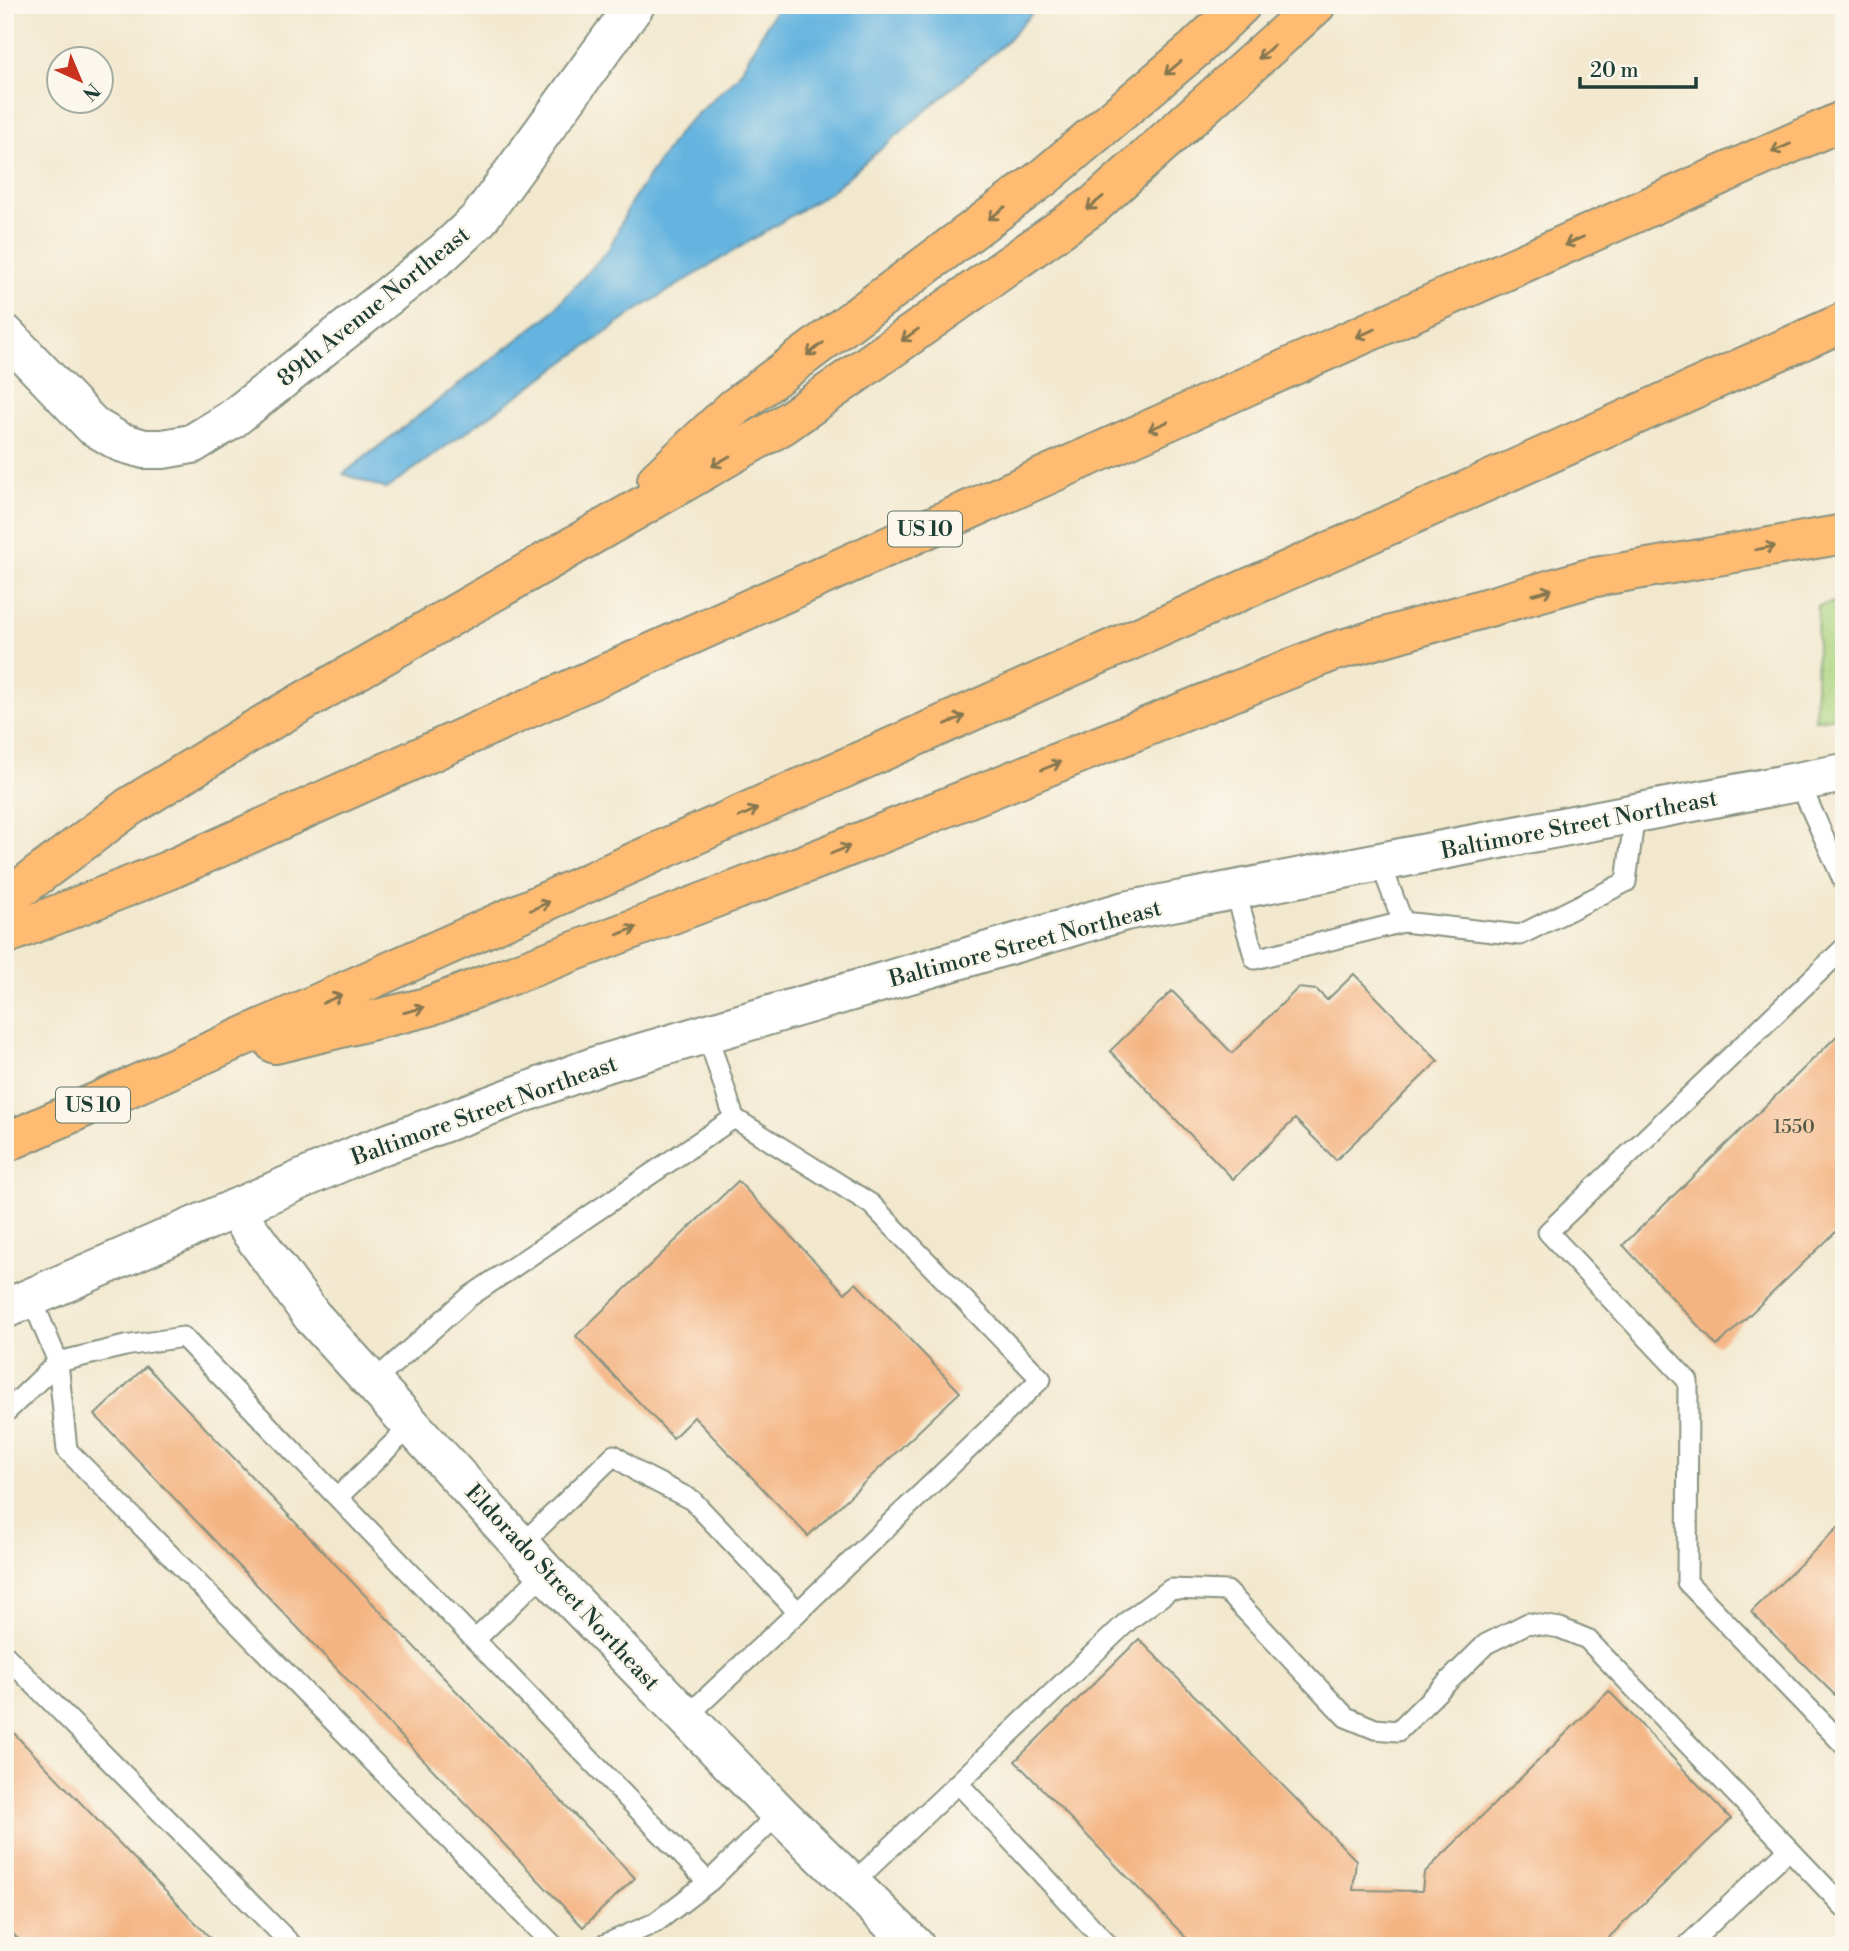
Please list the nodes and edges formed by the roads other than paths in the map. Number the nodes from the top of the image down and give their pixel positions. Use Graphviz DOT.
graph roads {
  1 [pos="635,5"];
  2 [pos="1241,5"];
  3 [pos="1315,5"];
  4 [pos="1844,120"];
  5 [pos="1844,322"];
  6 [pos="5,334"];
  7 [pos="602,531"];
  8 [pos="1844,534"];
  9 [pos="1844,773"];
  10 [pos="1799,782"];
  11 [pos="1635,813"];
  12 [pos="1380,862"];
  13 [pos="1844,882"];
  14 [pos="1236,890"];
  15 [pos="5,900"];
  16 [pos="1403,922"];
  17 [pos="5,935"];
  18 [pos="1844,948"];
  19 [pos="707,1033"];
  20 [pos="181,1067"];
  21 [pos="734,1118"];
  22 [pos="5,1143"];
  23 [pos="234,1209"];
  24 [pos="18,1303"];
  25 [pos="58,1362"];
  26 [pos="373,1382"];
  27 [pos="5,1413"];
  28 [pos="412,1424"];
  29 [pos="338,1497"];
  30 [pos="533,1558"];
  31 [pos="798,1612"];
  32 [pos="475,1640"];
  33 [pos="5,1656"];
  34 [pos="685,1718"];
  35 [pos="1844,1745"];
  36 [pos="958,1783"];
  37 [pos="779,1813"];
  38 [pos="1789,1849"];
  39 [pos="708,1882"];
  40 [pos="853,1883"];
  41 [pos="1844,1907"];
  42 [pos="293,1946"];
  43 [pos="554,1946"];
  44 [pos="601,1946"];
  45 [pos="915,1946"];
  46 [pos="1109,1946"];
  47 [pos="1687,1946"];
  1 -- 6 [label="street, 89th Avenue Northeast"];
  2 -- 7 [label="highway, one-way"];
  3 -- 7 [label="highway, one-way"];
  4 -- 17 [label="highway, US 10, one-way"];
  20 -- 5 [label="highway, US 10, one-way"];
  7 -- 15 [label="highway"];
  20 -- 8 [label="highway, one-way"];
  9 -- 10 [label="street, Baltimore Street Northeast"];
  10 -- 11 [label="street, Baltimore Street Northeast"];
  10 -- 13 [label="lane"];
  11 -- 12 [label="street, Baltimore Street Northeast"];
  11 -- 16 [label="lane"];
  12 -- 14 [label="street, Baltimore Street Northeast"];
  12 -- 16 [label="lane"];
  14 -- 16 [label="lane"];
  14 -- 19 [label="street, Baltimore Street Northeast"];
  18 -- 35 [label="lane"];
  19 -- 21 [label="lane"];
  19 -- 23 [label="street, Baltimore Street Northeast"];
  20 -- 22 [label="highway, US 10"];
  21 -- 26 [label="lane"];
  21 -- 31 [label="lane"];
  23 -- 24 [label="street, Baltimore Street Northeast"];
  23 -- 26 [label="street, Eldorado Street Northeast"];
  24 -- 25 [label="lane"];
  25 -- 27 [label="lane"];
  25 -- 29 [label="lane"];
  25 -- 43 [label="lane"];
  26 -- 28 [label="street, Eldorado Street Northeast"];
  28 -- 29 [label="lane"];
  28 -- 30 [label="street, Eldorado Street Northeast"];
  29 -- 32 [label="lane"];
  30 -- 31 [label="lane"];
  30 -- 32 [label="lane"];
  30 -- 34 [label="street, Eldorado Street Northeast"];
  31 -- 34 [label="lane"];
  32 -- 39 [label="lane"];
  33 -- 42 [label="lane"];
  34 -- 37 [label="street, Eldorado Street Northeast"];
  36 -- 38 [label="lane"];
  36 -- 40 [label="lane"];
  36 -- 46 [label="lane"];
  37 -- 39 [label="lane"];
  37 -- 40 [label="street, Eldorado Street Northeast"];
  38 -- 41 [label="lane"];
  38 -- 47 [label="lane"];
  39 -- 44 [label="lane"];
  40 -- 45 [label="street, Eldorado Street Northeast"];
}
